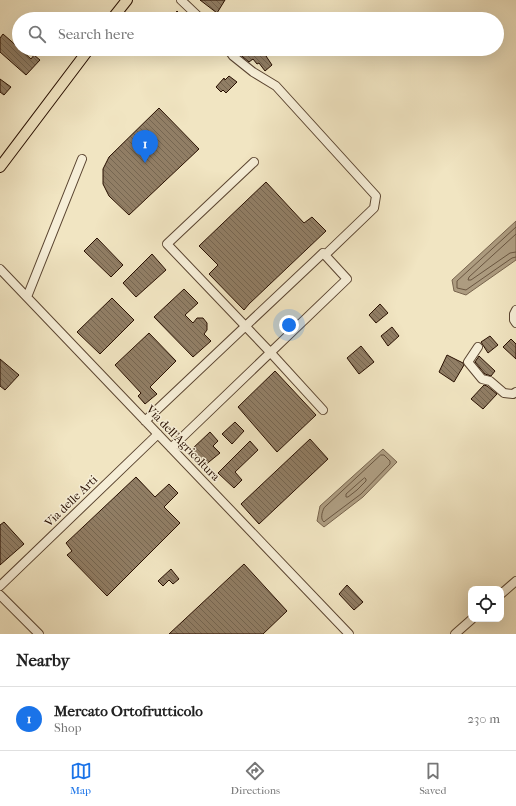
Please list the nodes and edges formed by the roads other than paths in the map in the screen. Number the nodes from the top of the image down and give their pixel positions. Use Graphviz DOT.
graph roads {
  1 [pos="127,0"];
  2 [pos="181,0"];
  3 [pos="118,12"];
  4 [pos="194,12"];
  5 [pos="85,56"];
  6 [pos="232,56"];
  7 [pos="82,159"];
  8 [pos="254,162"];
  9 [pos="0,167"];
  10 [pos="325,255"];
  11 [pos="0,269"];
  12 [pos="26,297"];
  13 [pos="516,310"];
  14 [pos="516,323"];
  15 [pos="245,326"];
  16 [pos="478,347"];
  17 [pos="270,352"];
  18 [pos="516,392"];
  19 [pos="323,410"];
  20 [pos="145,421"];
  21 [pos="158,434"];
  22 [pos="171,448"];
  23 [pos="516,581"];
  24 [pos="0,586"];
  25 [pos="504,591"];
  26 [pos="0,595"];
  27 [pos="469,622"];
  28 [pos="39,634"];
  29 [pos="349,634"];
  30 [pos="455,634"];
  1 -- 3 [label="main road"];
  2 -- 4 [label="street"];
  5 -- 9 [label="main road"];
  6 -- 10 [label="street"];
  7 -- 12 [label="street"];
  8 -- 15 [label="street"];
  10 -- 15 [label="street"];
  10 -- 17 [label="street"];
  11 -- 12 [label="street, Via dell'Agricoltura"];
  12 -- 20 [label="street, Via dell'Agricoltura"];
  13 -- 14 [label="street"];
  15 -- 17 [label="street"];
  15 -- 20 [label="street"];
  16 -- 18 [label="street"];
  17 -- 19 [label="street"];
  17 -- 22 [label="street"];
  20 -- 21 [label="street, Via dell'Agricoltura"];
  21 -- 22 [label="street, Via dell'Agricoltura"];
  21 -- 24 [label="street, Via delle Arti"];
  22 -- 29 [label="street, Via dell'Agricoltura"];
  23 -- 25 [label="street"];
  26 -- 28 [label="street"];
  27 -- 30 [label="street"];
}
